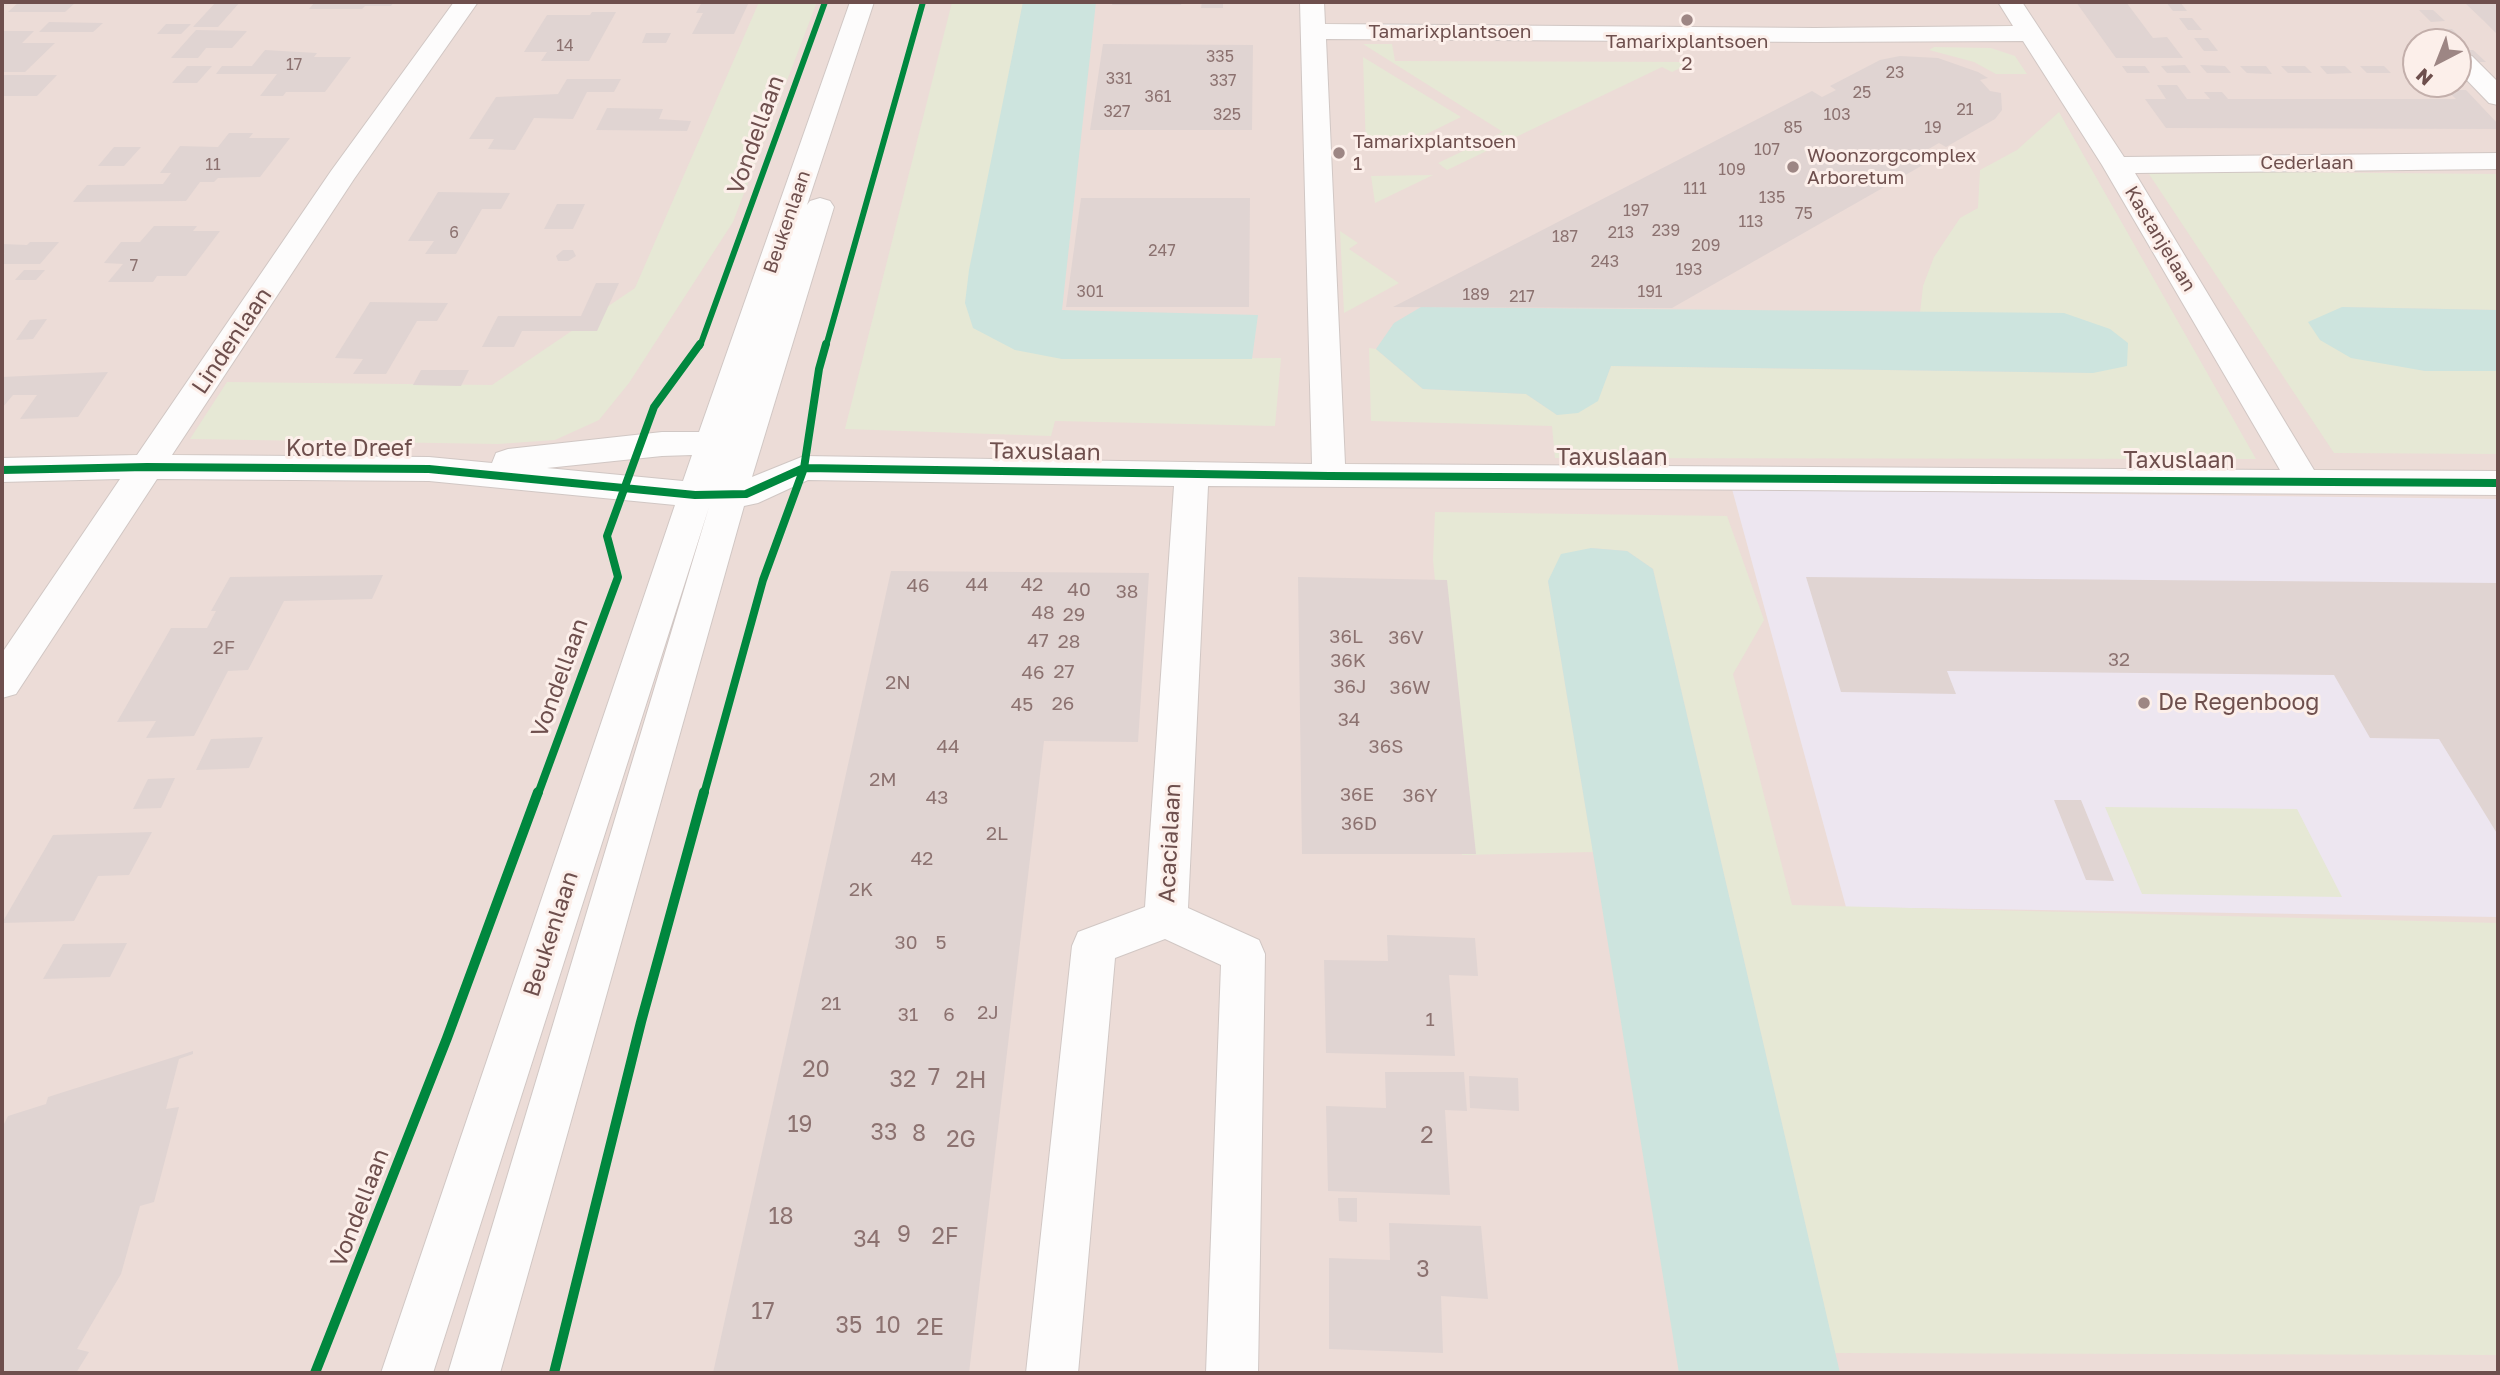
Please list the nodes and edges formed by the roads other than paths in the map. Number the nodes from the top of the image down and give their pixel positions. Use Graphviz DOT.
graph roads {
  1 [pos="466,2"];
  2 [pos="862,2"];
  3 [pos="886,2"];
  4 [pos="1312,2"];
  5 [pos="2010,2"];
  6 [pos="1314,31"];
  7 [pos="2031,33"];
  8 [pos="2472,70"];
  9 [pos="2498,97"];
  10 [pos="2498,162"];
  11 [pos="2116,165"];
  12 [pos="729,443"];
  13 [pos="147,467"];
  14 [pos="804,468"];
  15 [pos="429,469"];
  16 [pos="2,470"];
  17 [pos="1192,473"];
  18 [pos="1329,476"];
  19 [pos="2304,481"];
  20 [pos="2498,483"];
  21 [pos="713,494"];
  22 [pos="2,683"];
  23 [pos="1166,919"];
  24 [pos="512,1055"];
  25 [pos="566,1057"];
  26 [pos="407,1373"];
  27 [pos="474,1373"];
  28 [pos="1052,1373"];
  29 [pos="1232,1373"];
  1 -- 13 [label="street, Lindenlaan"];
  2 -- 12 [label="street, Beukenlaan"];
  3 -- 12 [label="street, Beukenlaan"];
  4 -- 6 [label="street"];
  5 -- 7 [label="street, Kastanjelaan"];
  6 -- 7 [label="street, Tamarixplantsoen"];
  6 -- 18 [label="street"];
  7 -- 11 [label="street, Kastanjelaan"];
  8 -- 9 [label="street"];
  10 -- 11 [label="street, Cederlaan"];
  11 -- 19 [label="street, Kastanjelaan"];
  12 -- 14 [label="street, Taxuslaan"];
  12 -- 15 [label="street, Korte Dreef"];
  12 -- 21 [label="street, Beukenlaan"];
  13 -- 15 [label="street, Korte Dreef"];
  13 -- 16 [label="street, Korte Dreef"];
  13 -- 22 [label="street, Lindenlaan"];
  14 -- 17 [label="street, Taxuslaan"];
  14 -- 21 [label="street, Taxuslaan"];
  15 -- 21 [label="street, Korte Dreef"];
  17 -- 18 [label="street, Taxuslaan"];
  17 -- 23 [label="street, Acacialaan"];
  18 -- 19 [label="street, Taxuslaan"];
  19 -- 20 [label="street, Taxuslaan"];
  21 -- 24 [label="street, Beukenlaan"];
  21 -- 25 [label="street, Beukenlaan"];
  23 -- 28 [label="street"];
  23 -- 29 [label="street, Acacialaan"];
  24 -- 25 [label="street"];
  24 -- 26 [label="street, Beukenlaan"];
  25 -- 27 [label="street, Beukenlaan"];
}
